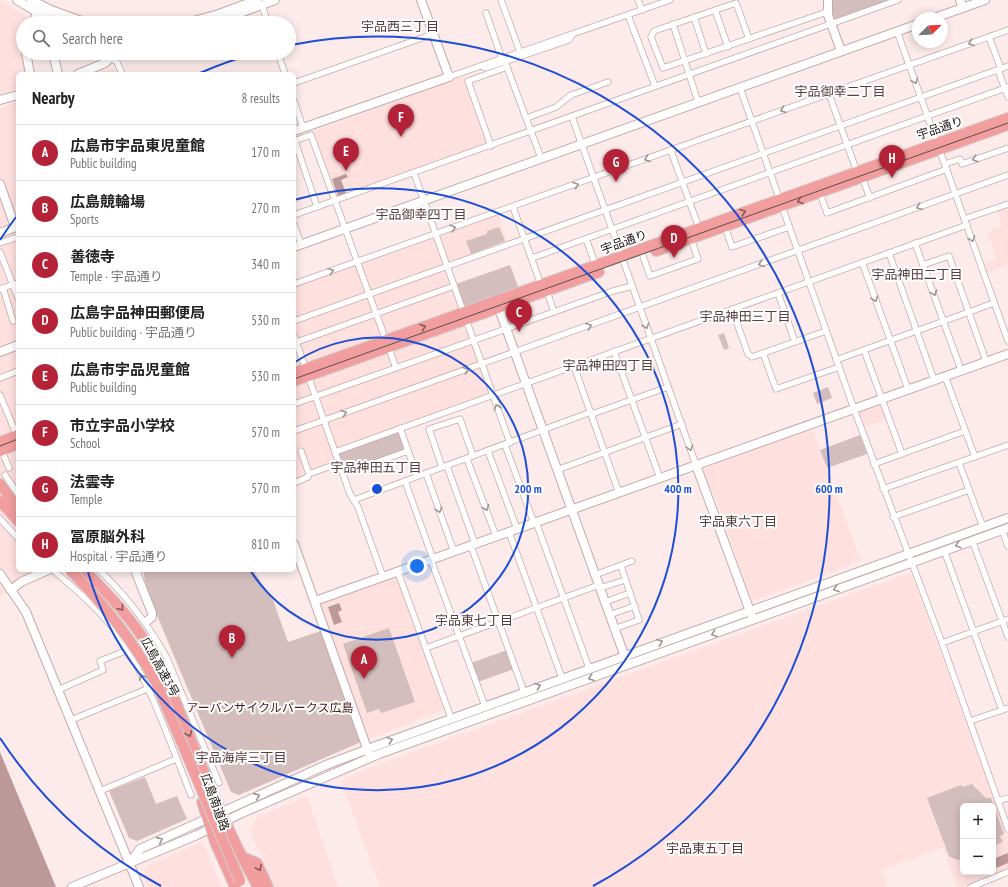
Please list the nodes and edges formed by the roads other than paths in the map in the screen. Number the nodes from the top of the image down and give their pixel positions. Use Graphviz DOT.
graph roads {
  1 [pos="17,0"];
  2 [pos="30,0"];
  3 [pos="275,0"];
  4 [pos="421,0"];
  5 [pos="501,0"];
  6 [pos="638,0"];
  7 [pos="670,0"];
  8 [pos="828,0"];
  9 [pos="898,0"];
  10 [pos="985,0"];
  11 [pos="260,2"];
  12 [pos="961,4"];
  13 [pos="642,10"];
  14 [pos="715,10"];
  15 [pos="37,12"];
  16 [pos="827,12"];
  17 [pos="946,12"];
  18 [pos="486,13"];
  19 [pos="628,15"];
  20 [pos="36,16"];
  21 [pos="46,16"];
  22 [pos="68,16"];
  23 [pos="212,16"];
  24 [pos="229,16"];
  25 [pos="265,16"];
  26 [pos="694,17"];
  27 [pos="673,24"];
  28 [pos="831,24"];
  29 [pos="912,26"];
  30 [pos="1008,30"];
  31 [pos="897,31"];
  32 [pos="433,34"];
  33 [pos="572,34"];
  34 [pos="989,37"];
  35 [pos="750,39"];
  36 [pos="728,47"];
  37 [pos="841,51"];
  38 [pos="520,52"];
  39 [pos="706,54"];
  40 [pos="27,60"];
  41 [pos="55,60"];
  42 [pos="109,60"];
  43 [pos="116,60"];
  44 [pos="280,60"];
  45 [pos="505,62"];
  46 [pos="684,62"];
  47 [pos="909,65"];
  48 [pos="1008,66"];
  49 [pos="999,69"];
  50 [pos="30,72"];
  51 [pos="58,72"];
  52 [pos="83,72"];
  53 [pos="121,72"];
  54 [pos="284,72"];
  55 [pos="688,74"];
  56 [pos="449,77"];
  57 [pos="296,81"];
  58 [pos="608,82"];
  59 [pos="655,86"];
  60 [pos="740,88"];
  61 [pos="1006,88"];
  62 [pos="829,94"];
  63 [pos="16,96"];
  64 [pos="921,97"];
  65 [pos="1008,97"];
  66 [pos="0,100"];
  67 [pos="698,102"];
  68 [pos="296,107"];
  69 [pos="928,116"];
  70 [pos="572,117"];
  71 [pos="527,118"];
  72 [pos="1008,118"];
  73 [pos="751,121"];
  74 [pos="1008,125"];
  75 [pos="841,126"];
  76 [pos="303,128"];
  77 [pos="296,130"];
  78 [pos="532,132"];
  79 [pos="296,140"];
  80 [pos="581,144"];
  81 [pos="848,145"];
  82 [pos="491,146"];
  83 [pos="938,146"];
  84 [pos="296,147"];
  85 [pos="1008,148"];
  86 [pos="671,151"];
  87 [pos="764,154"];
  88 [pos="541,158"];
  89 [pos="946,167"];
  90 [pos="770,172"];
  91 [pos="414,173"];
  92 [pos="860,175"];
  93 [pos="1008,175"];
  94 [pos="594,178"];
  95 [pos="682,183"];
  96 [pos="0,184"];
  97 [pos="820,193"];
  98 [pos="956,194"];
  99 [pos="870,198"];
  100 [pos="424,200"];
  101 [pos="335,201"];
  102 [pos="689,202"];
  103 [pos="781,203"];
  104 [pos="1008,204"];
  105 [pos="317,207"];
  106 [pos="513,207"];
  107 [pos="605,210"];
  108 [pos="296,214"];
  109 [pos="966,222"];
  110 [pos="16,224"];
  111 [pos="16,227"];
  112 [pos="725,227"];
  113 [pos="789,227"];
  114 [pos="699,228"];
  115 [pos="344,229"];
  116 [pos="612,229"];
  117 [pos="0,233"];
  118 [pos="436,234"];
  119 [pos="296,236"];
  120 [pos="16,238"];
  121 [pos="525,238"];
  122 [pos="586,239"];
  123 [pos="691,239"];
  124 [pos="0,243"];
  125 [pos="916,243"];
  126 [pos="298,246"];
  127 [pos="797,250"];
  128 [pos="0,252"];
  129 [pos="889,253"];
  130 [pos="643,256"];
  131 [pos="532,258"];
  132 [pos="622,260"];
  133 [pos="357,261"];
  134 [pos="862,262"];
  135 [pos="923,265"];
  136 [pos="447,266"];
  137 [pos="596,266"];
  138 [pos="809,282"];
  139 [pos="296,283"];
  140 [pos="15,284"];
  141 [pos="454,286"];
  142 [pos="632,286"];
  143 [pos="544,288"];
  144 [pos="2,289"];
  145 [pos="778,293"];
  146 [pos="369,295"];
  147 [pos="994,302"];
  148 [pos="497,305"];
  149 [pos="640,307"];
  150 [pos="732,309"];
  151 [pos="554,312"];
  152 [pos="969,312"];
  153 [pos="376,313"];
  154 [pos="465,316"];
  155 [pos="296,320"];
  156 [pos="13,321"];
  157 [pos="944,321"];
  158 [pos="506,329"];
  159 [pos="826,331"];
  160 [pos="917,331"];
  161 [pos="651,339"];
  162 [pos="474,340"];
  163 [pos="296,341"];
  164 [pos="890,341"];
  165 [pos="1008,341"];
  166 [pos="795,342"];
  167 [pos="296,344"];
  168 [pos="387,344"];
  169 [pos="16,346"];
  170 [pos="864,350"];
  171 [pos="614,351"];
  172 [pos="0,352"];
  173 [pos="515,352"];
  174 [pos="763,353"];
  175 [pos="1008,354"];
  176 [pos="836,360"];
  177 [pos="986,361"];
  178 [pos="482,364"];
  179 [pos="574,366"];
  180 [pos="839,367"];
  181 [pos="396,368"];
  182 [pos="961,370"];
  183 [pos="16,372"];
  184 [pos="296,373"];
  185 [pos="307,373"];
  186 [pos="945,376"];
  187 [pos="0,378"];
  188 [pos="296,380"];
  189 [pos="934,380"];
  190 [pos="526,383"];
  191 [pos="668,387"];
  192 [pos="908,390"];
  193 [pos="493,394"];
  194 [pos="0,395"];
  195 [pos="315,397"];
  196 [pos="882,399"];
  197 [pos="632,400"];
  198 [pos="296,403"];
  199 [pos="854,409"];
  200 [pos="591,413"];
  201 [pos="324,420"];
  202 [pos="682,424"];
  203 [pos="400,428"];
  204 [pos="296,430"];
  205 [pos="542,430"];
  206 [pos="965,431"];
  207 [pos="16,433"];
  208 [pos="645,437"];
  209 [pos="16,439"];
  210 [pos="508,444"];
  211 [pos="1008,445"];
  212 [pos="1,448"];
  213 [pos="301,451"];
  214 [pos="408,451"];
  215 [pos="488,451"];
  216 [pos="335,452"];
  217 [pos="605,452"];
  218 [pos="902,454"];
  219 [pos="473,456"];
  220 [pos="975,458"];
  221 [pos="467,459"];
  222 [pos="339,463"];
  223 [pos="960,463"];
  224 [pos="874,464"];
  225 [pos="696,465"];
  226 [pos="444,467"];
  227 [pos="9,468"];
  228 [pos="358,468"];
  229 [pos="557,470"];
  230 [pos="426,473"];
  231 [pos="309,474"];
  232 [pos="417,476"];
  233 [pos="660,478"];
  234 [pos="2,480"];
  235 [pos="405,481"];
  236 [pos="296,482"];
  237 [pos="883,489"];
  238 [pos="969,490"];
  239 [pos="619,493"];
  240 [pos="15,496"];
  241 [pos="354,500"];
  242 [pos="0,501"];
  243 [pos="0,505"];
  244 [pos="571,510"];
  245 [pos="893,517"];
  246 [pos="1008,518"];
  247 [pos="0,519"];
  248 [pos="16,519"];
  249 [pos="16,523"];
  250 [pos="535,523"];
  251 [pos="983,527"];
  252 [pos="1005,529"];
  253 [pos="513,530"];
  254 [pos="16,536"];
  255 [pos="496,536"];
  256 [pos="972,540"];
  257 [pos="473,545"];
  258 [pos="1008,546"];
  259 [pos="296,549"];
  260 [pos="944,550"];
  261 [pos="454,552"];
  262 [pos="907,553"];
  263 [pos="432,559"];
  264 [pos="632,561"];
  265 [pos="911,562"];
  266 [pos="621,566"];
  267 [pos="44,572"];
  268 [pos="56,572"];
  269 [pos="68,572"];
  270 [pos="72,572"];
  271 [pos="86,572"];
  272 [pos="100,572"];
  273 [pos="136,572"];
  274 [pos="398,572"];
  275 [pos="0,574"];
  276 [pos="595,575"];
  277 [pos="383,577"];
  278 [pos="625,580"];
  279 [pos="599,587"];
  280 [pos="11,590"];
  281 [pos="107,592"];
  282 [pos="630,593"];
  283 [pos="89,597"];
  284 [pos="564,598"];
  285 [pos="315,601"];
  286 [pos="604,602"];
  287 [pos="634,606"];
  288 [pos="537,607"];
  289 [pos="749,610"];
  290 [pos="609,615"];
  291 [pos="752,620"];
  292 [pos="1005,620"];
  293 [pos="499,621"];
  294 [pos="146,622"];
  295 [pos="614,629"];
  296 [pos="973,631"];
  297 [pos="459,636"];
  298 [pos="1008,637"];
  299 [pos="942,643"];
  300 [pos="426,648"];
  301 [pos="128,650"];
  302 [pos="624,656"];
  303 [pos="628,665"];
  304 [pos="589,668"];
  305 [pos="562,678"];
  306 [pos="147,689"];
  307 [pos="58,690"];
  308 [pos="524,692"];
  309 [pos="485,706"];
  310 [pos="1008,708"];
  311 [pos="1002,710"];
  312 [pos="157,713"];
  313 [pos="168,717"];
  314 [pos="451,718"];
  315 [pos="71,720"];
  316 [pos="970,721"];
  317 [pos="368,749"];
  318 [pos="371,758"];
  319 [pos="176,759"];
  320 [pos="210,762"];
  321 [pos="205,773"];
  322 [pos="189,779"];
  323 [pos="219,783"];
  324 [pos="100,791"];
  325 [pos="191,795"];
  326 [pos="1008,798"];
  327 [pos="998,801"];
  328 [pos="223,816"];
  329 [pos="208,819"];
  330 [pos="1007,826"];
  331 [pos="212,829"];
  332 [pos="243,857"];
  333 [pos="129,863"];
  334 [pos="224,863"];
  335 [pos="1008,872"];
  336 [pos="241,885"];
  337 [pos="72,887"];
  338 [pos="139,887"];
  339 [pos="229,887"];
  340 [pos="258,887"];
  341 [pos="268,887"];
  342 [pos="971,887"];
  1 -- 15 [label="street"];
  2 -- 22 [label="street"];
  3 -- 11 [label="street"];
  4 -- 32 [label="street"];
  5 -- 38 [label="street"];
  6 -- 13 [label="street"];
  7 -- 13 [label="street"];
  8 -- 16 [label="street"];
  9 -- 28 [label="street"];
  10 -- 12 [label="street"];
  11 -- 23 [label="street"];
  11 -- 24 [label="street"];
  11 -- 25 [label="street"];
  12 -- 17 [label="street"];
  13 -- 19 [label="street"];
  14 -- 26 [label="street"];
  14 -- 35 [label="street"];
  14 -- 36 [label="street"];
  15 -- 20 [label="street"];
  15 -- 21 [label="street"];
  16 -- 28 [label="street"];
  16 -- 35 [label="street"];
  18 -- 45 [label="street"];
  19 -- 33 [label="street"];
  19 -- 59 [label="street"];
  26 -- 27 [label="street"];
  26 -- 39 [label="street"];
  27 -- 46 [label="street"];
  27 -- 46 [label="street"];
  28 -- 37 [label="street"];
  28 -- 55 [label="street"];
  29 -- 31 [label="street"];
  30 -- 34 [label="street"];
  31 -- 37 [label="street"];
  31 -- 47 [label="street"];
  32 -- 56 [label="street"];
  32 -- 57 [label="street"];
  33 -- 38 [label="street"];
  33 -- 45 [label="street"];
  34 -- 47 [label="street, one-way"];
  34 -- 49 [label="street"];
  35 -- 36 [label="street"];
  36 -- 39 [label="street"];
  37 -- 60 [label="street"];
  38 -- 45 [label="street"];
  39 -- 46 [label="street"];
  40 -- 50 [label="street"];
  41 -- 51 [label="street"];
  42 -- 52 [label="street"];
  43 -- 53 [label="street"];
  44 -- 54 [label="street"];
  45 -- 56 [label="street"];
  45 -- 71 [label="street"];
  45 -- 82 [label="street"];
  46 -- 55 [label="street"];
  47 -- 62 [label="street"];
  47 -- 64 [label="street, one-way"];
  48 -- 49 [label="street"];
  49 -- 61 [label="street"];
  49 -- 64 [label="street"];
  55 -- 59 [label="street"];
  55 -- 67 [label="street"];
  56 -- 76 [label="street"];
  58 -- 71 [label="street"];
  59 -- 70 [label="street"];
  60 -- 67 [label="street"];
  60 -- 73 [label="street"];
  61 -- 65 [label="street"];
  61 -- 69 [label="street"];
  62 -- 73 [label="street, one-way"];
  62 -- 75 [label="street"];
  63 -- 66 [label="street"];
  64 -- 69 [label="street"];
  64 -- 75 [label="street"];
  67 -- 80 [label="street"];
  68 -- 76 [label="street"];
  69 -- 81 [label="street"];
  69 -- 83 [label="street"];
  70 -- 78 [label="street"];
  70 -- 80 [label="street"];
  71 -- 78 [label="street"];
  72 -- 83 [label="highway, 宇品通り"];
  73 -- 86 [label="street"];
  73 -- 87 [label="street"];
  74 -- 83 [label="highway, 宇品通り"];
  75 -- 81 [label="street"];
  75 -- 87 [label="street"];
  76 -- 77 [label="street"];
  78 -- 82 [label="street"];
  78 -- 88 [label="street"];
  79 -- 101 [label="street"];
  80 -- 88 [label="street"];
  80 -- 94 [label="street"];
  81 -- 90 [label="street"];
  81 -- 92 [label="street"];
  82 -- 91 [label="street"];
  83 -- 89 [label="street"];
  83 -- 92 [label="highway, 宇品通り"];
  84 -- 105 [label="street"];
  85 -- 89 [label="street, one-way"];
  86 -- 94 [label="street, one-way"];
  86 -- 95 [label="street"];
  87 -- 90 [label="street"];
  87 -- 95 [label="street"];
  88 -- 100 [label="street"];
  89 -- 98 [label="street"];
  89 -- 99 [label="street"];
  90 -- 102 [label="street"];
  90 -- 103 [label="street"];
  91 -- 100 [label="street"];
  91 -- 101 [label="street"];
  92 -- 97 [label="highway, 宇品通り"];
  92 -- 99 [label="street"];
  92 -- 103 [label="highway, 宇品通り"];
  93 -- 98 [label="street"];
  106 -- 94 [label="street, one-way"];
  94 -- 107 [label="street"];
  95 -- 102 [label="street"];
  95 -- 107 [label="street"];
  96 -- 110 [label="street"];
  97 -- 99 [label="street"];
  97 -- 103 [label="highway, 宇品通り, one-way"];
  98 -- 109 [label="street"];
  98 -- 127 [label="street, one-way"];
  100 -- 115 [label="street"];
  100 -- 118 [label="street"];
  101 -- 105 [label="street"];
  101 -- 115 [label="street"];
  102 -- 114 [label="street"];
  102 -- 116 [label="street"];
  103 -- 112 [label="highway, 宇品通り"];
  103 -- 113 [label="street"];
  114 -- 103 [label="highway, 宇品通り, one-way"];
  104 -- 109 [label="street"];
  105 -- 108 [label="street"];
  118 -- 106 [label="street, one-way"];
  106 -- 121 [label="street"];
  107 -- 116 [label="street"];
  107 -- 121 [label="street"];
  109 -- 125 [label="street"];
  109 -- 147 [label="street, one-way"];
  111 -- 117 [label="street"];
  112 -- 113 [label="street"];
  112 -- 123 [label="highway, 宇品通り"];
  113 -- 127 [label="street"];
  114 -- 132 [label="highway, 宇品通り"];
  115 -- 126 [label="street"];
  115 -- 133 [label="street"];
  116 -- 122 [label="street"];
  116 -- 132 [label="street"];
  118 -- 133 [label="street"];
  118 -- 136 [label="street"];
  119 -- 126 [label="street"];
  120 -- 124 [label="street"];
  121 -- 131 [label="street"];
  121 -- 136 [label="street"];
  122 -- 131 [label="street"];
  122 -- 137 [label="street"];
  123 -- 130 [label="highway, 宇品通り"];
  123 -- 130 [label="street"];
  125 -- 129 [label="street"];
  125 -- 135 [label="street"];
  127 -- 138 [label="street"];
  127 -- 149 [label="street, one-way"];
  128 -- 140 [label="street"];
  129 -- 134 [label="street"];
  129 -- 160 [label="street"];
  130 -- 132 [label="highway, 宇品通り"];
  131 -- 143 [label="street"];
  132 -- 137 [label="highway, 宇品通り"];
  132 -- 142 [label="street"];
  132 -- 143 [label="highway, 宇品通り"];
  139 -- 133 [label="street, one-way"];
  133 -- 146 [label="street"];
  134 -- 138 [label="street"];
  134 -- 164 [label="street, one-way"];
  135 -- 152 [label="street"];
  135 -- 157 [label="street, one-way"];
  136 -- 141 [label="street"];
  136 -- 146 [label="street"];
  137 -- 143 [label="highway, 宇品通り"];
  138 -- 145 [label="street"];
  138 -- 159 [label="street"];
  140 -- 144 [label="street"];
  141 -- 153 [label="street"];
  141 -- 154 [label="street"];
  142 -- 149 [label="street"];
  142 -- 151 [label="street"];
  143 -- 148 [label="highway, 宇品通り"];
  143 -- 151 [label="street"];
  144 -- 156 [label="street"];
  145 -- 150 [label="street"];
  145 -- 166 [label="street"];
  146 -- 153 [label="street"];
  146 -- 155 [label="street"];
  147 -- 152 [label="street"];
  147 -- 165 [label="street"];
  148 -- 154 [label="highway, 宇品通り"];
  148 -- 158 [label="street"];
  149 -- 161 [label="street, one-way"];
  173 -- 149 [label="street, one-way"];
  150 -- 161 [label="street"];
  150 -- 174 [label="street"];
  151 -- 158 [label="street"];
  152 -- 157 [label="street"];
  152 -- 177 [label="street"];
  153 -- 163 [label="street"];
  153 -- 168 [label="street"];
  154 -- 162 [label="street"];
  154 -- 168 [label="highway, 宇品通り"];
  157 -- 160 [label="street"];
  157 -- 182 [label="street"];
  158 -- 162 [label="street"];
  158 -- 173 [label="street"];
  159 -- 166 [label="street"];
  159 -- 176 [label="street"];
  160 -- 164 [label="street"];
  160 -- 189 [label="street"];
  161 -- 171 [label="street"];
  161 -- 191 [label="street"];
  162 -- 178 [label="street"];
  162 -- 181 [label="street"];
  164 -- 170 [label="street"];
  164 -- 192 [label="street"];
  166 -- 174 [label="street"];
  167 -- 185 [label="street"];
  168 -- 181 [label="street"];
  168 -- 185 [label="highway, 宇品通り"];
  169 -- 172 [label="street"];
  170 -- 176 [label="street"];
  170 -- 196 [label="street"];
  171 -- 179 [label="street"];
  171 -- 197 [label="street"];
  173 -- 178 [label="street"];
  173 -- 190 [label="street"];
  174 -- 180 [label="street"];
  175 -- 177 [label="street"];
  176 -- 180 [label="street"];
  177 -- 182 [label="street"];
  178 -- 193 [label="street"];
  201 -- 178 [label="street, one-way"];
  179 -- 190 [label="street"];
  179 -- 200 [label="street"];
  180 -- 199 [label="street"];
  181 -- 195 [label="street"];
  182 -- 186 [label="street"];
  183 -- 187 [label="street"];
  184 -- 185 [label="highway, 宇品通り"];
  185 -- 188 [label="highway, 宇品通り"];
  185 -- 195 [label="street"];
  186 -- 189 [label="street"];
  186 -- 206 [label="street"];
  189 -- 192 [label="street"];
  190 -- 193 [label="street"];
  190 -- 205 [label="street"];
  191 -- 197 [label="street"];
  191 -- 202 [label="street"];
  192 -- 196 [label="street"];
  193 -- 203 [label="street"];
  210 -- 193 [label="street, one-way"];
  194 -- 207 [label="street"];
  195 -- 198 [label="street"];
  195 -- 201 [label="street"];
  196 -- 199 [label="street"];
  196 -- 218 [label="street"];
  197 -- 200 [label="street"];
  197 -- 208 [label="street"];
  199 -- 224 [label="street"];
  199 -- 225 [label="street"];
  200 -- 205 [label="street"];
  200 -- 217 [label="street"];
  201 -- 204 [label="street"];
  201 -- 216 [label="street"];
  202 -- 208 [label="street"];
  202 -- 225 [label="street, one-way"];
  203 -- 214 [label="street"];
  203 -- 216 [label="street"];
  205 -- 210 [label="street"];
  205 -- 229 [label="street"];
  206 -- 218 [label="street"];
  206 -- 220 [label="street"];
  208 -- 217 [label="street"];
  208 -- 233 [label="street"];
  209 -- 212 [label="highway"];
  210 -- 215 [label="street"];
  210 -- 250 [label="street"];
  211 -- 220 [label="street"];
  212 -- 227 [label="street"];
  213 -- 231 [label="street"];
  214 -- 228 [label="street"];
  214 -- 232 [label="street"];
  215 -- 219 [label="street"];
  215 -- 253 [label="street"];
  216 -- 222 [label="street"];
  217 -- 229 [label="street"];
  217 -- 239 [label="street"];
  218 -- 224 [label="street"];
  219 -- 221 [label="street"];
  219 -- 226 [label="street"];
  220 -- 223 [label="street"];
  221 -- 226 [label="street"];
  221 -- 255 [label="street, one-way"];
  222 -- 231 [label="street"];
  222 -- 241 [label="street"];
  223 -- 237 [label="street"];
  223 -- 238 [label="street"];
  224 -- 237 [label="street"];
  225 -- 233 [label="street"];
  225 -- 289 [label="street"];
  226 -- 230 [label="street"];
  226 -- 257 [label="street"];
  229 -- 244 [label="street"];
  230 -- 232 [label="street"];
  230 -- 261 [label="street, one-way"];
  231 -- 236 [label="street"];
  232 -- 235 [label="street"];
  233 -- 239 [label="street"];
  234 -- 240 [label="highway"];
  235 -- 241 [label="street"];
  235 -- 263 [label="street"];
  237 -- 245 [label="street"];
  238 -- 245 [label="street"];
  238 -- 251 [label="street"];
  239 -- 244 [label="street"];
  241 -- 277 [label="street"];
  242 -- 248 [label="highway"];
  243 -- 249 [label="highway"];
  244 -- 250 [label="street"];
  244 -- 276 [label="street"];
  245 -- 262 [label="street"];
  246 -- 251 [label="street"];
  247 -- 254 [label="street"];
  250 -- 253 [label="street"];
  250 -- 284 [label="street"];
  251 -- 262 [label="street"];
  252 -- 256 [label="street"];
  252 -- 258 [label="street"];
  253 -- 255 [label="street"];
  253 -- 288 [label="street"];
  255 -- 257 [label="street"];
  256 -- 260 [label="street, one-way"];
  256 -- 292 [label="street"];
  257 -- 261 [label="street"];
  257 -- 293 [label="street"];
  259 -- 285 [label="street"];
  260 -- 265 [label="street"];
  260 -- 296 [label="street"];
  261 -- 263 [label="street"];
  262 -- 265 [label="street"];
  262 -- 289 [label="street"];
  263 -- 274 [label="street"];
  263 -- 297 [label="street"];
  264 -- 266 [label="street"];
  265 -- 291 [label="street, one-way"];
  265 -- 299 [label="street"];
  266 -- 276 [label="street"];
  266 -- 278 [label="street"];
  267 -- 280 [label="street"];
  268 -- 283 [label="street"];
  269 -- 283 [label="highway, 広島南道路"];
  270 -- 336 [label="highway, 広島高速3号, bridge"];
  271 -- 281 [label="highway, 広島南道路"];
  272 -- 281 [label="street"];
  272 -- 294 [label="street"];
  273 -- 294 [label="street"];
  274 -- 277 [label="street"];
  274 -- 300 [label="street"];
  275 -- 280 [label="street"];
  276 -- 279 [label="street"];
  277 -- 285 [label="street"];
  278 -- 279 [label="street"];
  278 -- 282 [label="street"];
  279 -- 284 [label="street"];
  279 -- 286 [label="street"];
  280 -- 307 [label="street"];
  281 -- 321 [label="highway, 広島南道路, one-way"];
  282 -- 286 [label="street"];
  282 -- 287 [label="street"];
  283 -- 301 [label="street"];
  283 -- 313 [label="highway, 広島南道路"];
  284 -- 288 [label="street"];
  284 -- 304 [label="street"];
  285 -- 317 [label="street"];
  286 -- 290 [label="street"];
  287 -- 290 [label="street"];
  287 -- 295 [label="street"];
  288 -- 293 [label="street"];
  288 -- 305 [label="street"];
  289 -- 291 [label="street"];
  302 -- 289 [label="street, one-way"];
  290 -- 295 [label="street"];
  291 -- 303 [label="street, one-way"];
  292 -- 296 [label="street"];
  292 -- 298 [label="street"];
  293 -- 297 [label="street"];
  293 -- 308 [label="street"];
  294 -- 320 [label="street"];
  295 -- 302 [label="street"];
  296 -- 299 [label="street"];
  296 -- 311 [label="street"];
  297 -- 300 [label="street"];
  297 -- 309 [label="street"];
  299 -- 316 [label="street"];
  300 -- 314 [label="street"];
  306 -- 301 [label="street, one-way"];
  301 -- 307 [label="street"];
  302 -- 303 [label="street"];
  302 -- 304 [label="street"];
  303 -- 318 [label="street, one-way"];
  304 -- 305 [label="street"];
  308 -- 305 [label="street, one-way"];
  306 -- 312 [label="street"];
  306 -- 315 [label="street"];
  307 -- 315 [label="street"];
  308 -- 309 [label="street"];
  309 -- 314 [label="street"];
  310 -- 311 [label="street"];
  311 -- 316 [label="street"];
  312 -- 313 [label="street"];
  312 -- 319 [label="street"];
  313 -- 322 [label="highway, 広島南道路"];
  317 -- 314 [label="street, one-way"];
  315 -- 324 [label="street"];
  316 -- 327 [label="street"];
  317 -- 318 [label="street"];
  328 -- 317 [label="street, one-way"];
  318 -- 328 [label="street"];
  319 -- 322 [label="street"];
  319 -- 324 [label="street"];
  320 -- 321 [label="street"];
  320 -- 323 [label="street"];
  321 -- 328 [label="highway, 広島南道路"];
  322 -- 325 [label="street"];
  322 -- 329 [label="highway, 広島南道路"];
  324 -- 333 [label="street"];
  326 -- 327 [label="street"];
  327 -- 330 [label="street"];
  328 -- 329 [label="street"];
  328 -- 331 [label="street"];
  328 -- 332 [label="highway, 広島南道路"];
  329 -- 331 [label="highway, 広島南道路"];
  333 -- 329 [label="street, one-way"];
  331 -- 333 [label="street"];
  331 -- 334 [label="highway, 広島南道路"];
  332 -- 340 [label="highway, 広島南道路"];
  332 -- 341 [label="highway, one-way"];
  333 -- 337 [label="street"];
  333 -- 338 [label="street"];
  334 -- 336 [label="highway"];
  334 -- 339 [label="highway"];
  335 -- 342 [label="street"];
}
